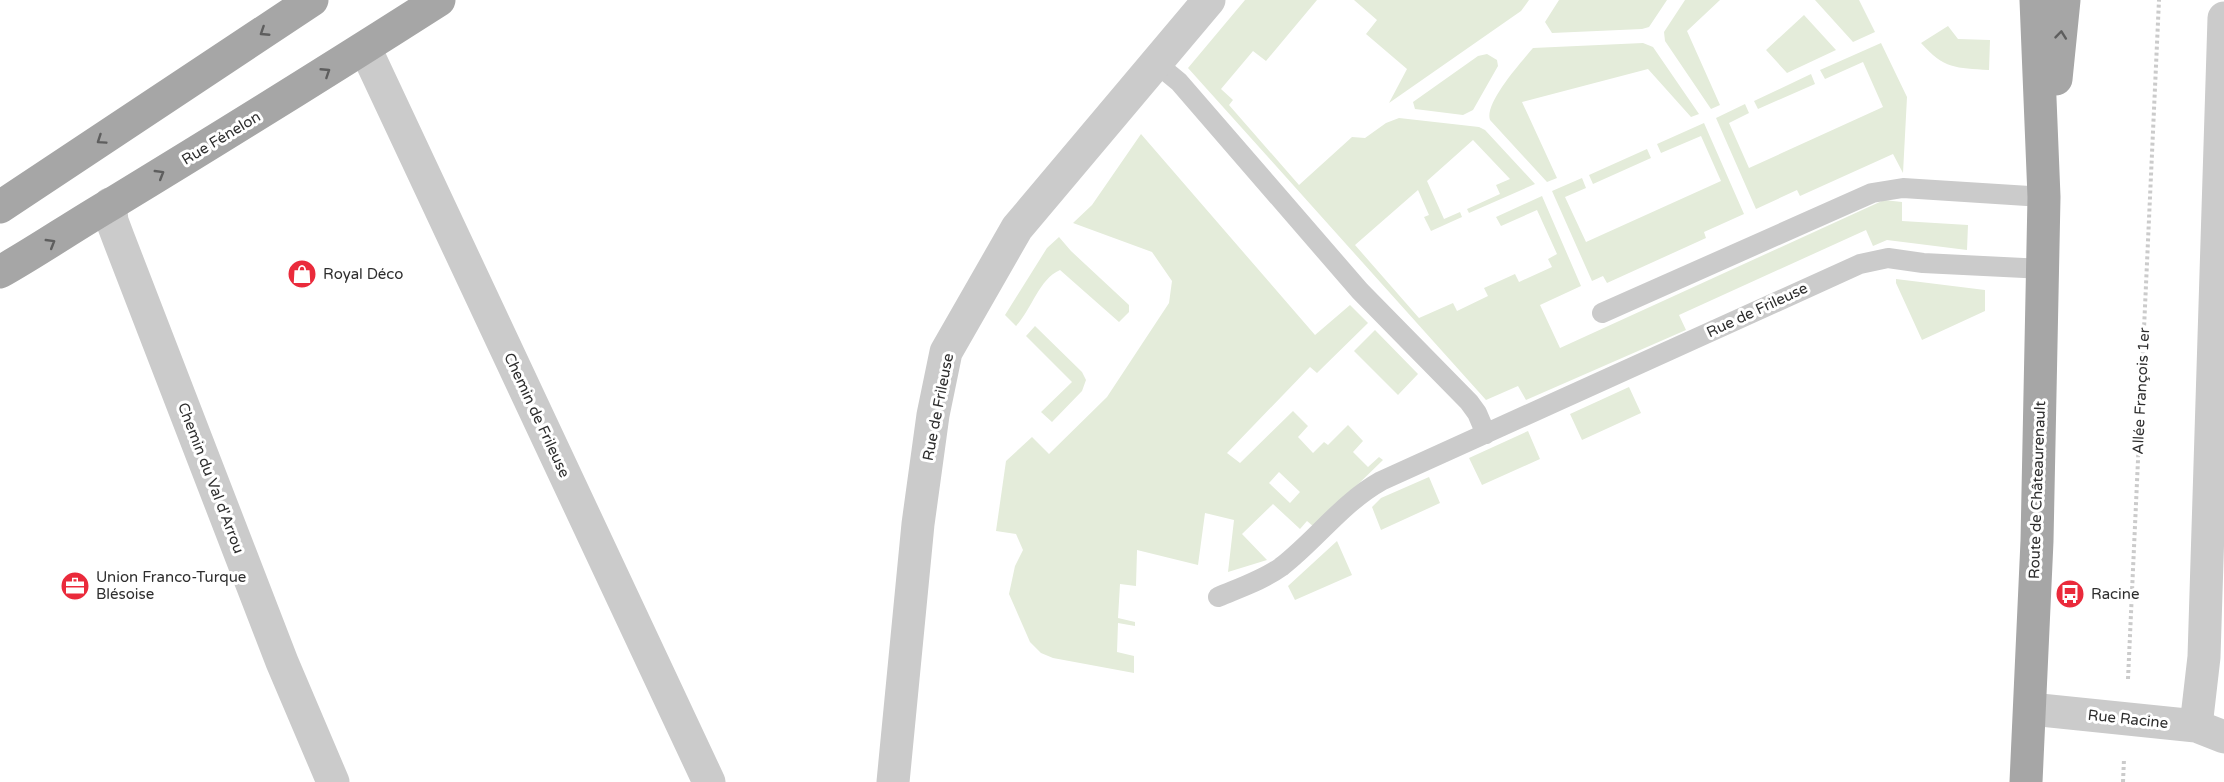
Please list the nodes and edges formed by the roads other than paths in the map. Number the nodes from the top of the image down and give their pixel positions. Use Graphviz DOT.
graph roads {
  1 [pos="312,0"];
  2 [pos="439,0"];
  3 [pos="1209,0"];
  4 [pos="2036,0"];
  5 [pos="2064,0"];
  6 [pos="2224,18"];
  7 [pos="365,48"];
  8 [pos="1155,63"];
  9 [pos="2044,197"];
  10 [pos="110,204"];
  11 [pos="0,207"];
  12 [pos="2043,269"];
  13 [pos="0,272"];
  14 [pos="1602,314"];
  15 [pos="1486,434"];
  16 [pos="1218,597"];
  17 [pos="2030,709"];
  18 [pos="2210,731"];
  19 [pos="333,782"];
  20 [pos="709,782"];
  21 [pos="893,782"];
  22 [pos="2026,782"];
  1 -- 11 [label="main road, one-way"];
  2 -- 7 [label="main road, Rue Fénelon"];
  3 -- 8 [label="street, Rue de Frileuse"];
  4 -- 9 [label="main road, Route de Châteaurenault"];
  9 -- 5 [label="main road, Route de Châteaurenault, one-way"];
  6 -- 18 [label="street"];
  10 -- 7 [label="main road, Rue Fénelon, one-way"];
  7 -- 20 [label="street, Chemin de Frileuse"];
  8 -- 15 [label="lane"];
  8 -- 21 [label="street, Rue de Frileuse"];
  9 -- 12 [label="main road, Route de Châteaurenault"];
  9 -- 14 [label="lane"];
  13 -- 10 [label="main road, Rue Fénelon, one-way"];
  10 -- 19 [label="street, Chemin du Val d'Arrou"];
  12 -- 15 [label="lane, Rue de Frileuse"];
  12 -- 17 [label="main road, Route de Châteaurenault"];
  15 -- 16 [label="lane, Rue de Frileuse"];
  17 -- 18 [label="street, Rue Racine"];
  17 -- 22 [label="main road, Route de Châteaurenault"];
}
